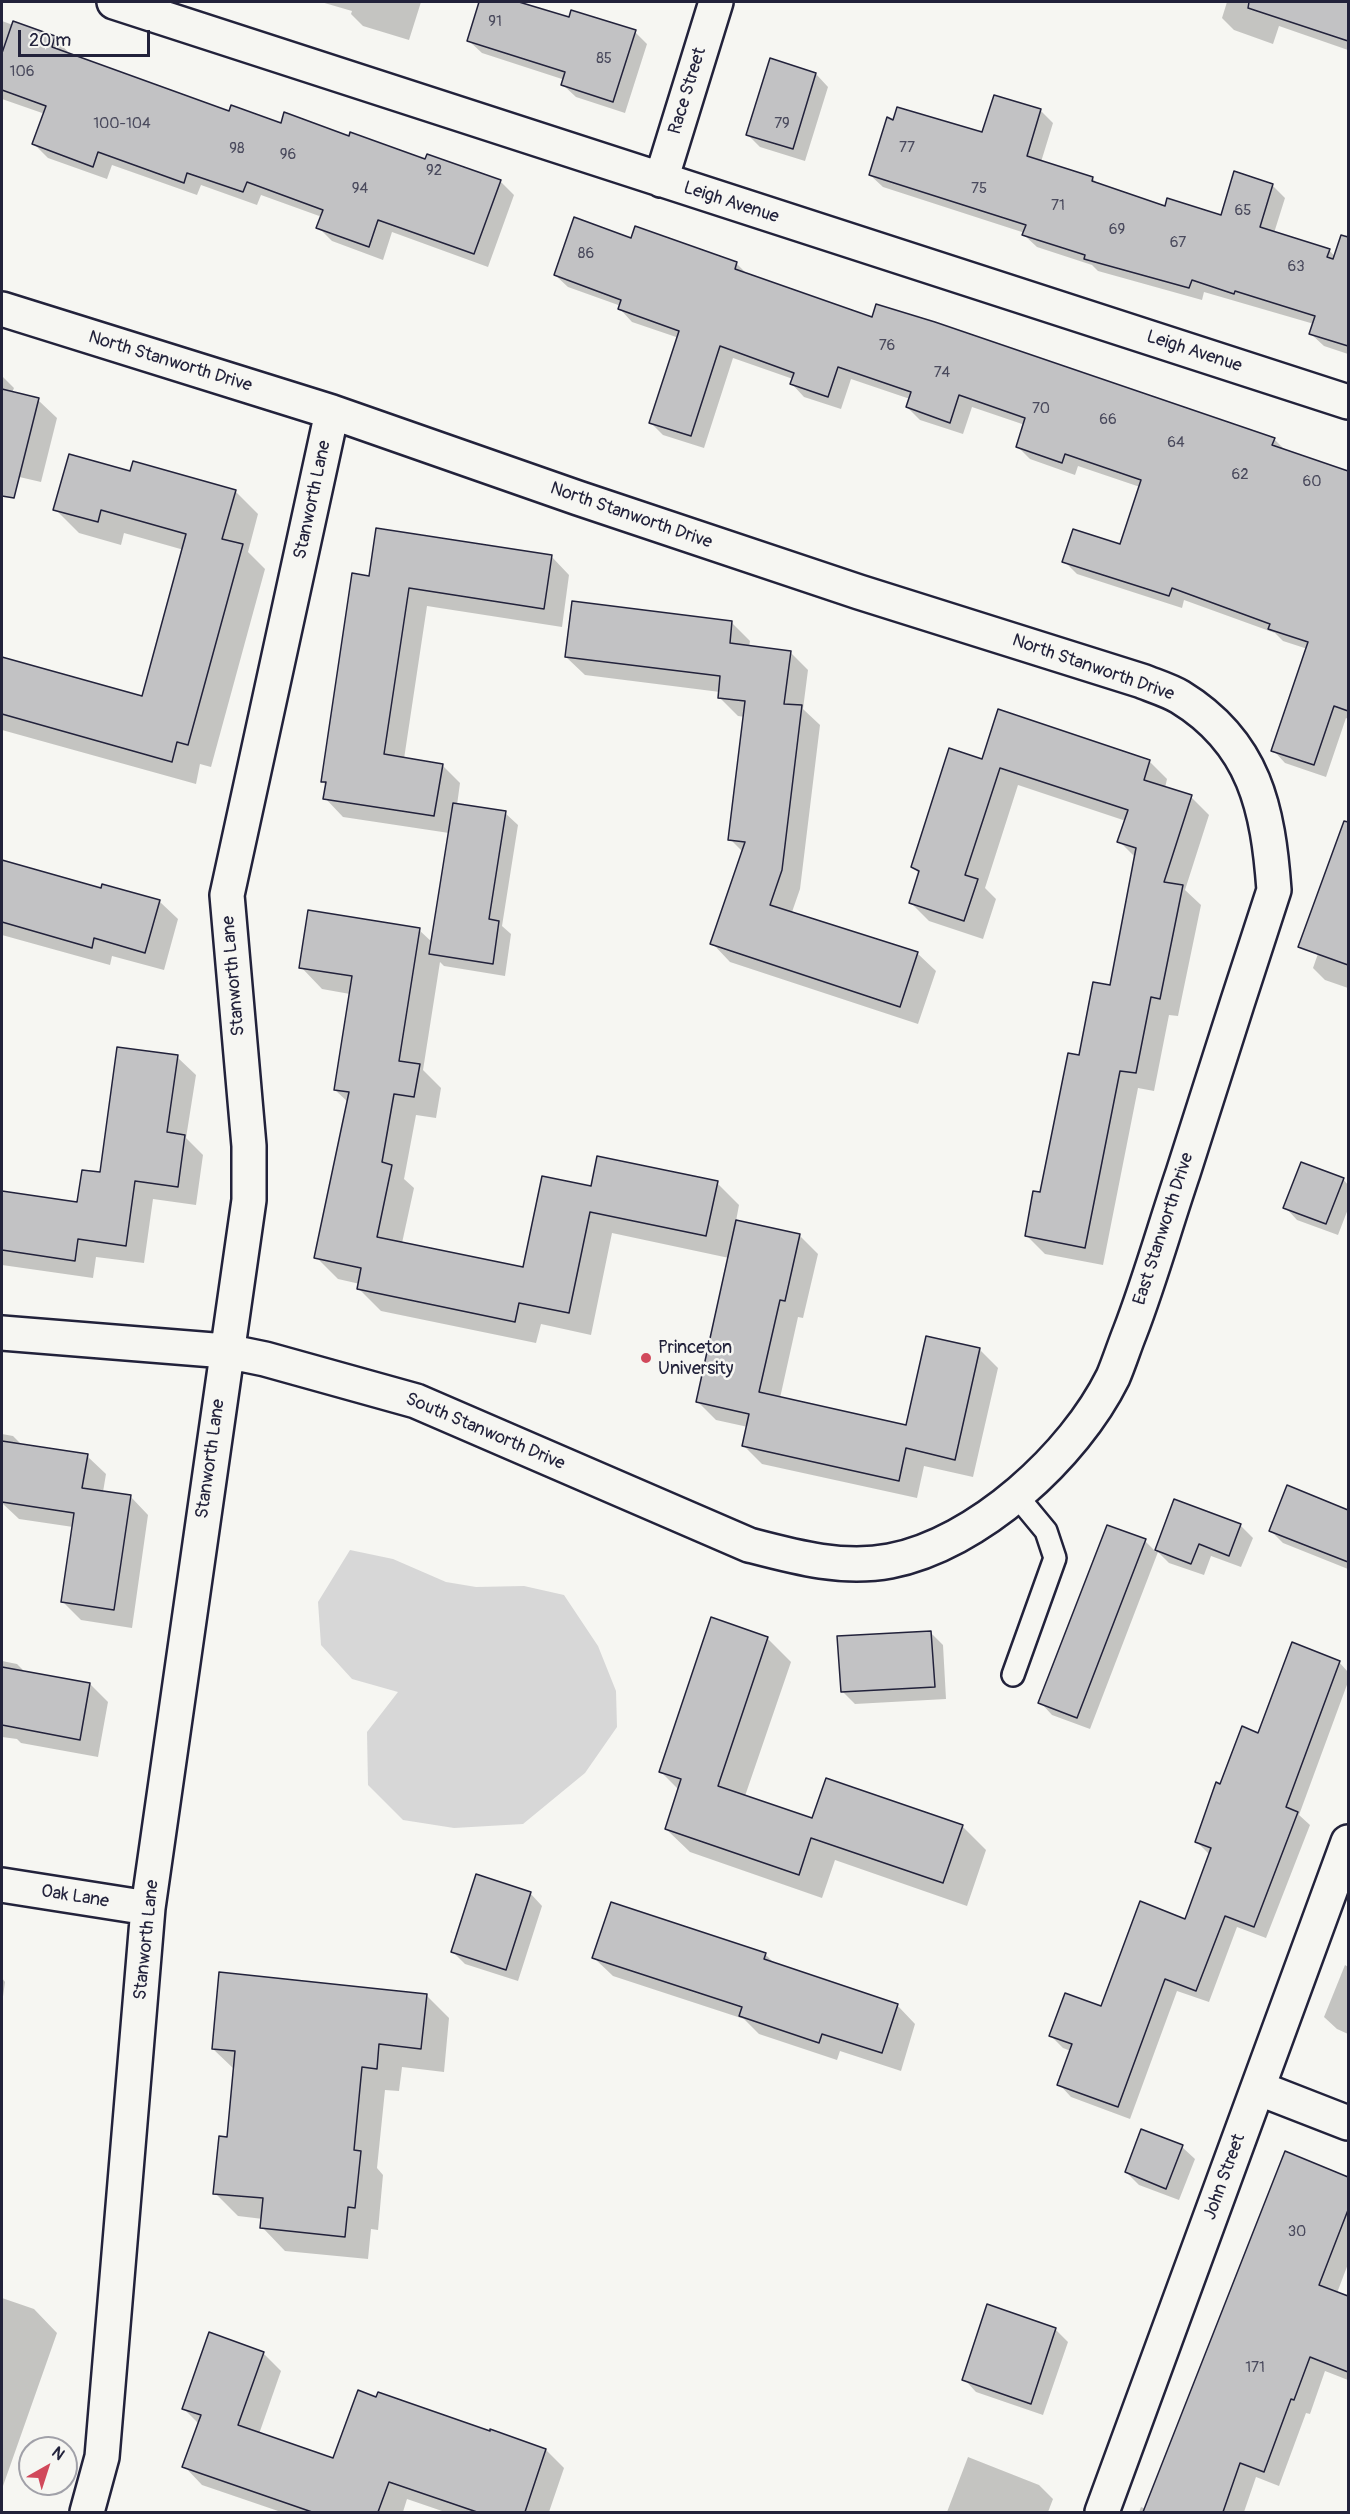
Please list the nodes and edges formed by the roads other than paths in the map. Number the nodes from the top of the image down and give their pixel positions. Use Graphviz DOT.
graph roads {
  1 [pos="114,2"];
  2 [pos="716,2"];
  3 [pos="661,180"];
  4 [pos="2,309"];
  5 [pos="1348,402"];
  6 [pos="332,412"];
  7 [pos="1241,755"];
  8 [pos="2,1333"];
  9 [pos="226,1352"];
  10 [pos="1017,1496"];
  11 [pos="848,1564"];
  12 [pos="1013,1675"];
  13 [pos="1348,1842"];
  14 [pos="2,1885"];
  15 [pos="148,1908"];
  16 [pos="1258,2088"];
  17 [pos="1348,2123"];
  18 [pos="87,2512"];
  19 [pos="1102,2512"];
  1 -- 3 [label="street, Leigh Avenue"];
  2 -- 3 [label="street, Race Street"];
  3 -- 5 [label="street, Leigh Avenue"];
  4 -- 6 [label="street, North Stanworth Drive"];
  6 -- 7 [label="street, North Stanworth Drive"];
  6 -- 9 [label="street, Stanworth Lane"];
  7 -- 10 [label="street, East Stanworth Drive"];
  8 -- 9 [label="street, South Stanworth Drive"];
  9 -- 11 [label="street, South Stanworth Drive"];
  9 -- 15 [label="street, Stanworth Lane"];
  10 -- 11 [label="street, East Stanworth Drive"];
  10 -- 12 [label="lane"];
  13 -- 16 [label="street, John Street"];
  14 -- 15 [label="street, Oak Lane"];
  15 -- 18 [label="street, Stanworth Lane"];
  16 -- 17 [label="street"];
  16 -- 19 [label="street, John Street"];
}
